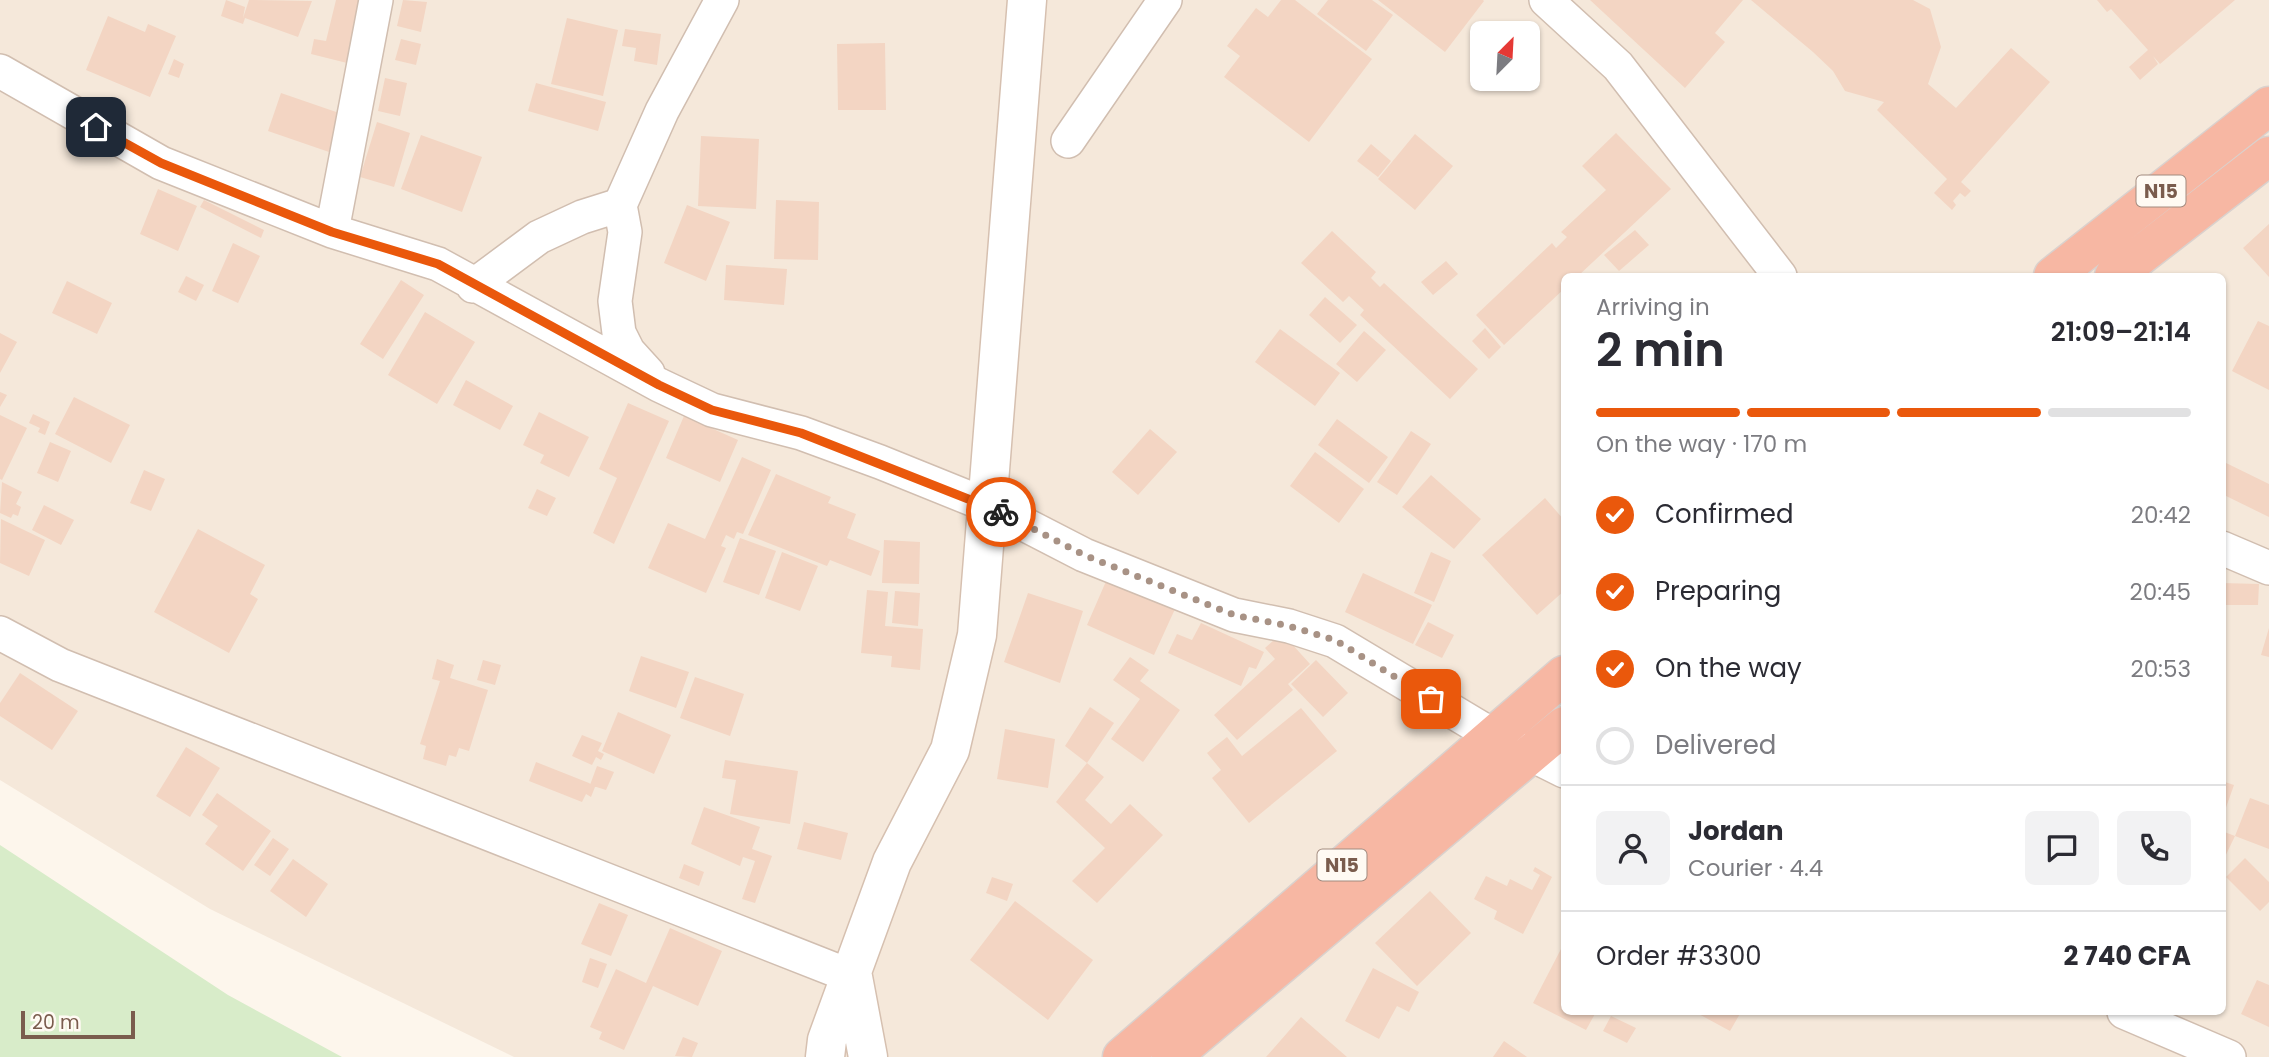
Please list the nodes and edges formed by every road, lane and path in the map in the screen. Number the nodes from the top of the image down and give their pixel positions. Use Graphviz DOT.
graph roads {
  1 [pos="376,0"];
  2 [pos="722,0"];
  3 [pos="1027,0"];
  4 [pos="1166,0"];
  5 [pos="1546,0"];
  6 [pos="0,71"];
  7 [pos="2269,106"];
  8 [pos="1068,141"];
  9 [pos="2269,156"];
  10 [pos="620,205"];
  11 [pos="332,232"];
  12 [pos="1778,273"];
  13 [pos="2057,273"];
  14 [pos="2118,273"];
  15 [pos="473,286"];
  16 [pos="659,385"];
  17 [pos="989,506"];
  18 [pos="2226,550"];
  19 [pos="2269,568"];
  20 [pos="0,633"];
  21 [pos="1561,678"];
  22 [pos="1561,729"];
  23 [pos="1492,735"];
  24 [pos="1530,756"];
  25 [pos="1561,770"];
  26 [pos="853,976"];
  27 [pos="2131,1015"];
  28 [pos="825,1057"];
  29 [pos="868,1057"];
  30 [pos="1122,1057"];
  31 [pos="1171,1057"];
  32 [pos="2230,1057"];
  1 -- 11 [label="street"];
  2 -- 10 [label="street"];
  3 -- 17 [label="main road"];
  4 -- 8 [label="street"];
  5 -- 12 [label="street"];
  6 -- 11 [label="street"];
  7 -- 13 [label="highway, N15"];
  9 -- 14 [label="highway, N15"];
  10 -- 15 [label="street"];
  10 -- 16 [label="street"];
  11 -- 15 [label="street"];
  15 -- 16 [label="street"];
  16 -- 17 [label="street"];
  17 -- 23 [label="street"];
  17 -- 26 [label="main road"];
  18 -- 19 [label="street"];
  20 -- 26 [label="street"];
  21 -- 23 [label="highway, N15"];
  22 -- 24 [label="highway, N15"];
  23 -- 24 [label="street"];
  23 -- 30 [label="highway, N15"];
  24 -- 25 [label="street"];
  24 -- 31 [label="highway, N15"];
  26 -- 28 [label="main road"];
  26 -- 29 [label="main road"];
  27 -- 32 [label="street"];
}
